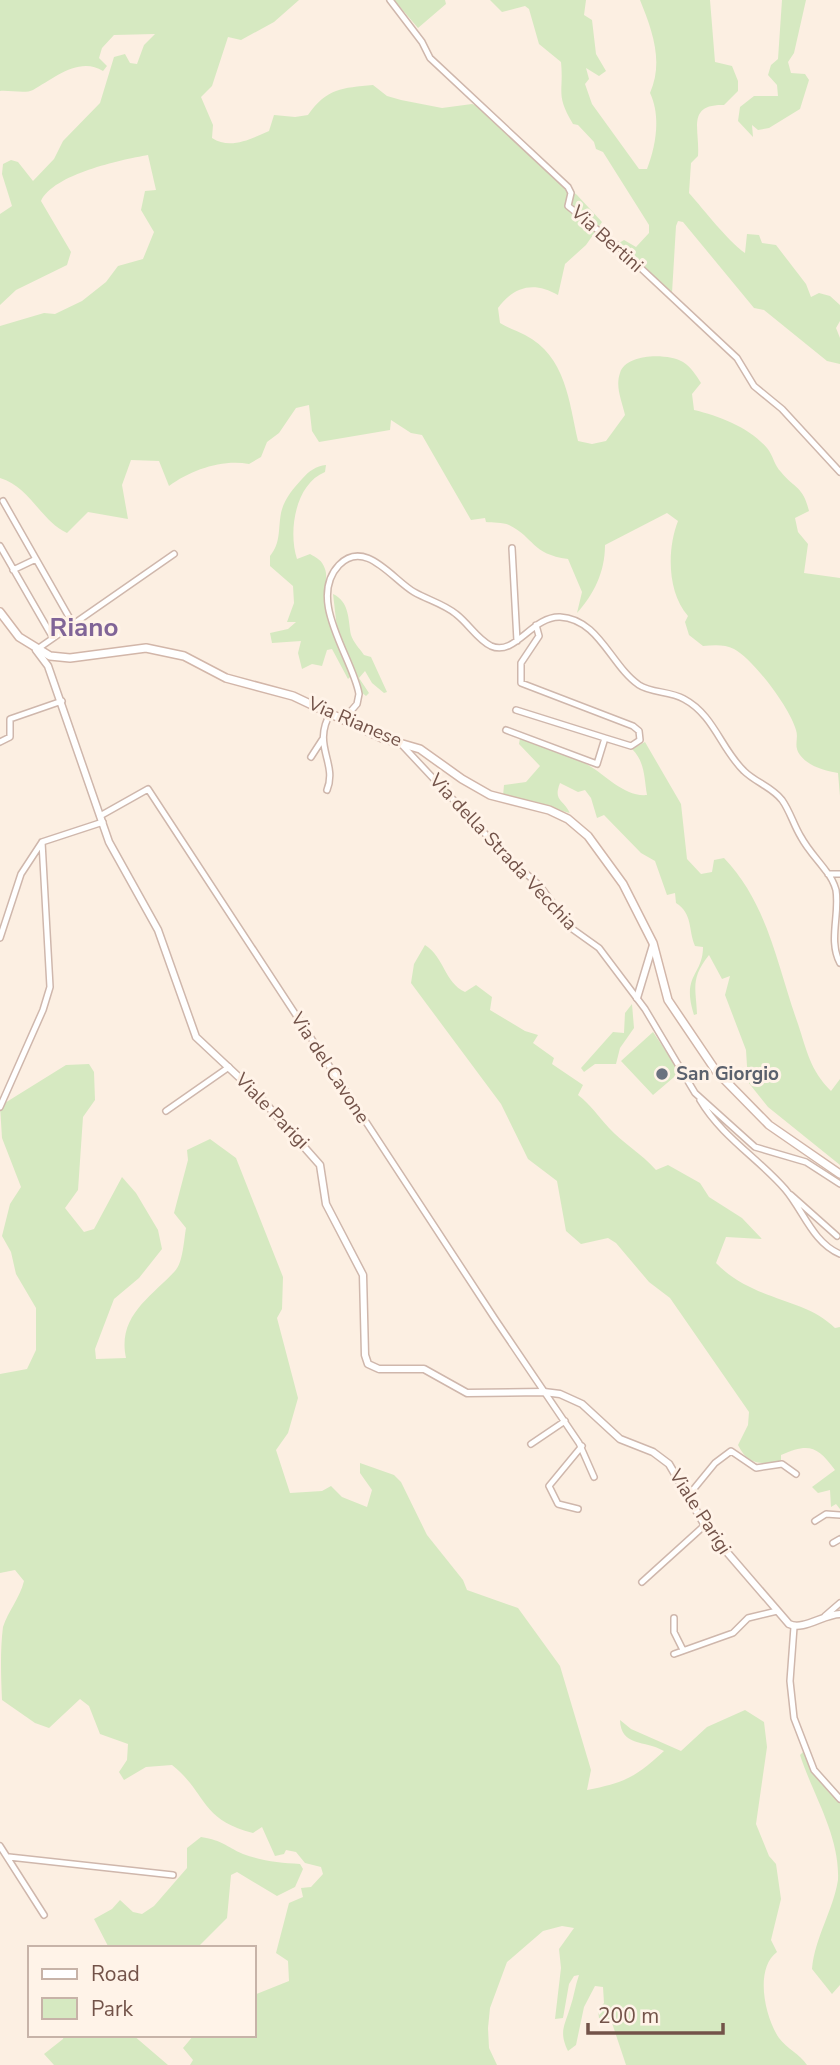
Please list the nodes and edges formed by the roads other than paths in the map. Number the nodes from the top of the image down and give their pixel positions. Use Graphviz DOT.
graph roads {
  1 [pos="390,0"];
  2 [pos="840,472"];
  3 [pos="1,500"];
  4 [pos="0,545"];
  5 [pos="512,548"];
  6 [pos="174,554"];
  7 [pos="36,559"];
  8 [pos="13,570"];
  9 [pos="0,612"];
  10 [pos="73,624"];
  11 [pos="536,625"];
  12 [pos="52,638"];
  13 [pos="517,641"];
  14 [pos="36,650"];
  15 [pos="62,701"];
  16 [pos="516,710"];
  17 [pos="331,712"];
  18 [pos="344,719"];
  19 [pos="506,730"];
  20 [pos="605,738"];
  21 [pos="322,740"];
  22 [pos="0,742"];
  23 [pos="401,743"];
  24 [pos="311,757"];
  25 [pos="327,790"];
  26 [pos="101,819"];
  27 [pos="43,842"];
  28 [pos="828,874"];
  29 [pos="840,874"];
  30 [pos="0,938"];
  31 [pos="653,943"];
  32 [pos="840,963"];
  33 [pos="637,998"];
  34 [pos="229,1067"];
  35 [pos="695,1093"];
  36 [pos="0,1107"];
  37 [pos="166,1111"];
  38 [pos="840,1174"];
  39 [pos="840,1184"];
  40 [pos="786,1190"];
  41 [pos="837,1236"];
  42 [pos="840,1254"];
  43 [pos="544,1392"];
  44 [pos="565,1421"];
  45 [pos="531,1444"];
  46 [pos="582,1447"];
  47 [pos="796,1474"];
  48 [pos="594,1477"];
  49 [pos="688,1496"];
  50 [pos="578,1508"];
  51 [pos="840,1515"];
  52 [pos="815,1521"];
  53 [pos="705,1525"];
  54 [pos="840,1539"];
  55 [pos="833,1543"];
  56 [pos="642,1582"];
  57 [pos="840,1603"];
  58 [pos="777,1611"];
  59 [pos="840,1614"];
  60 [pos="825,1616"];
  61 [pos="674,1618"];
  62 [pos="794,1627"];
  63 [pos="684,1650"];
  64 [pos="674,1654"];
  65 [pos="840,1799"];
  66 [pos="0,1846"];
  67 [pos="9,1857"];
  68 [pos="173,1875"];
  69 [pos="44,1915"];
  1 -- 2 [label="street, Via Bertini"];
  3 -- 7 [label="street"];
  4 -- 8 [label="street"];
  5 -- 13 [label="street"];
  6 -- 10 [label="street"];
  7 -- 8 [label="street"];
  7 -- 10 [label="street"];
  8 -- 12 [label="street"];
  9 -- 14 [label="main road, Via Rianese"];
  10 -- 12 [label="street"];
  11 -- 13 [label="street"];
  11 -- 20 [label="street"];
  11 -- 28 [label="street"];
  12 -- 14 [label="street"];
  13 -- 18 [label="street"];
  14 -- 15 [label="street, Viale Parigi"];
  14 -- 17 [label="main road, Via Rianese"];
  15 -- 22 [label="street"];
  15 -- 26 [label="street, Viale Parigi"];
  16 -- 20 [label="street"];
  17 -- 18 [label="main road, Via Rianese"];
  17 -- 21 [label="street"];
  18 -- 23 [label="main road, Via Rianese"];
  19 -- 20 [label="street"];
  21 -- 24 [label="street"];
  21 -- 25 [label="street"];
  23 -- 31 [label="main road, Via Rianese"];
  23 -- 33 [label="street, Via della Strada Vecchia"];
  26 -- 27 [label="street"];
  26 -- 34 [label="street, Viale Parigi"];
  26 -- 43 [label="street, Via del Cavone"];
  27 -- 30 [label="street"];
  27 -- 36 [label="street"];
  28 -- 29 [label="street"];
  28 -- 32 [label="street"];
  31 -- 33 [label="street"];
  31 -- 38 [label="main road, Via Rianese"];
  33 -- 35 [label="street, Via della Strada Vecchia"];
  34 -- 37 [label="street"];
  34 -- 43 [label="street, Viale Parigi"];
  35 -- 39 [label="street, Via della Strada Vecchia"];
  35 -- 40 [label="street"];
  40 -- 41 [label="street"];
  40 -- 42 [label="street"];
  43 -- 44 [label="street"];
  43 -- 49 [label="street, Viale Parigi"];
  44 -- 45 [label="street"];
  44 -- 46 [label="street"];
  46 -- 48 [label="street"];
  46 -- 50 [label="street"];
  47 -- 49 [label="street"];
  49 -- 53 [label="street, Viale Parigi"];
  51 -- 52 [label="street"];
  53 -- 56 [label="street"];
  53 -- 58 [label="street, Viale Parigi"];
  54 -- 55 [label="street"];
  57 -- 60 [label="street"];
  58 -- 62 [label="street, Viale Parigi"];
  58 -- 63 [label="street"];
  59 -- 60 [label="street"];
  60 -- 62 [label="street"];
  61 -- 63 [label="street"];
  62 -- 65 [label="street"];
  63 -- 64 [label="street"];
  66 -- 67 [label="street"];
  67 -- 68 [label="street"];
  67 -- 69 [label="street"];
}
